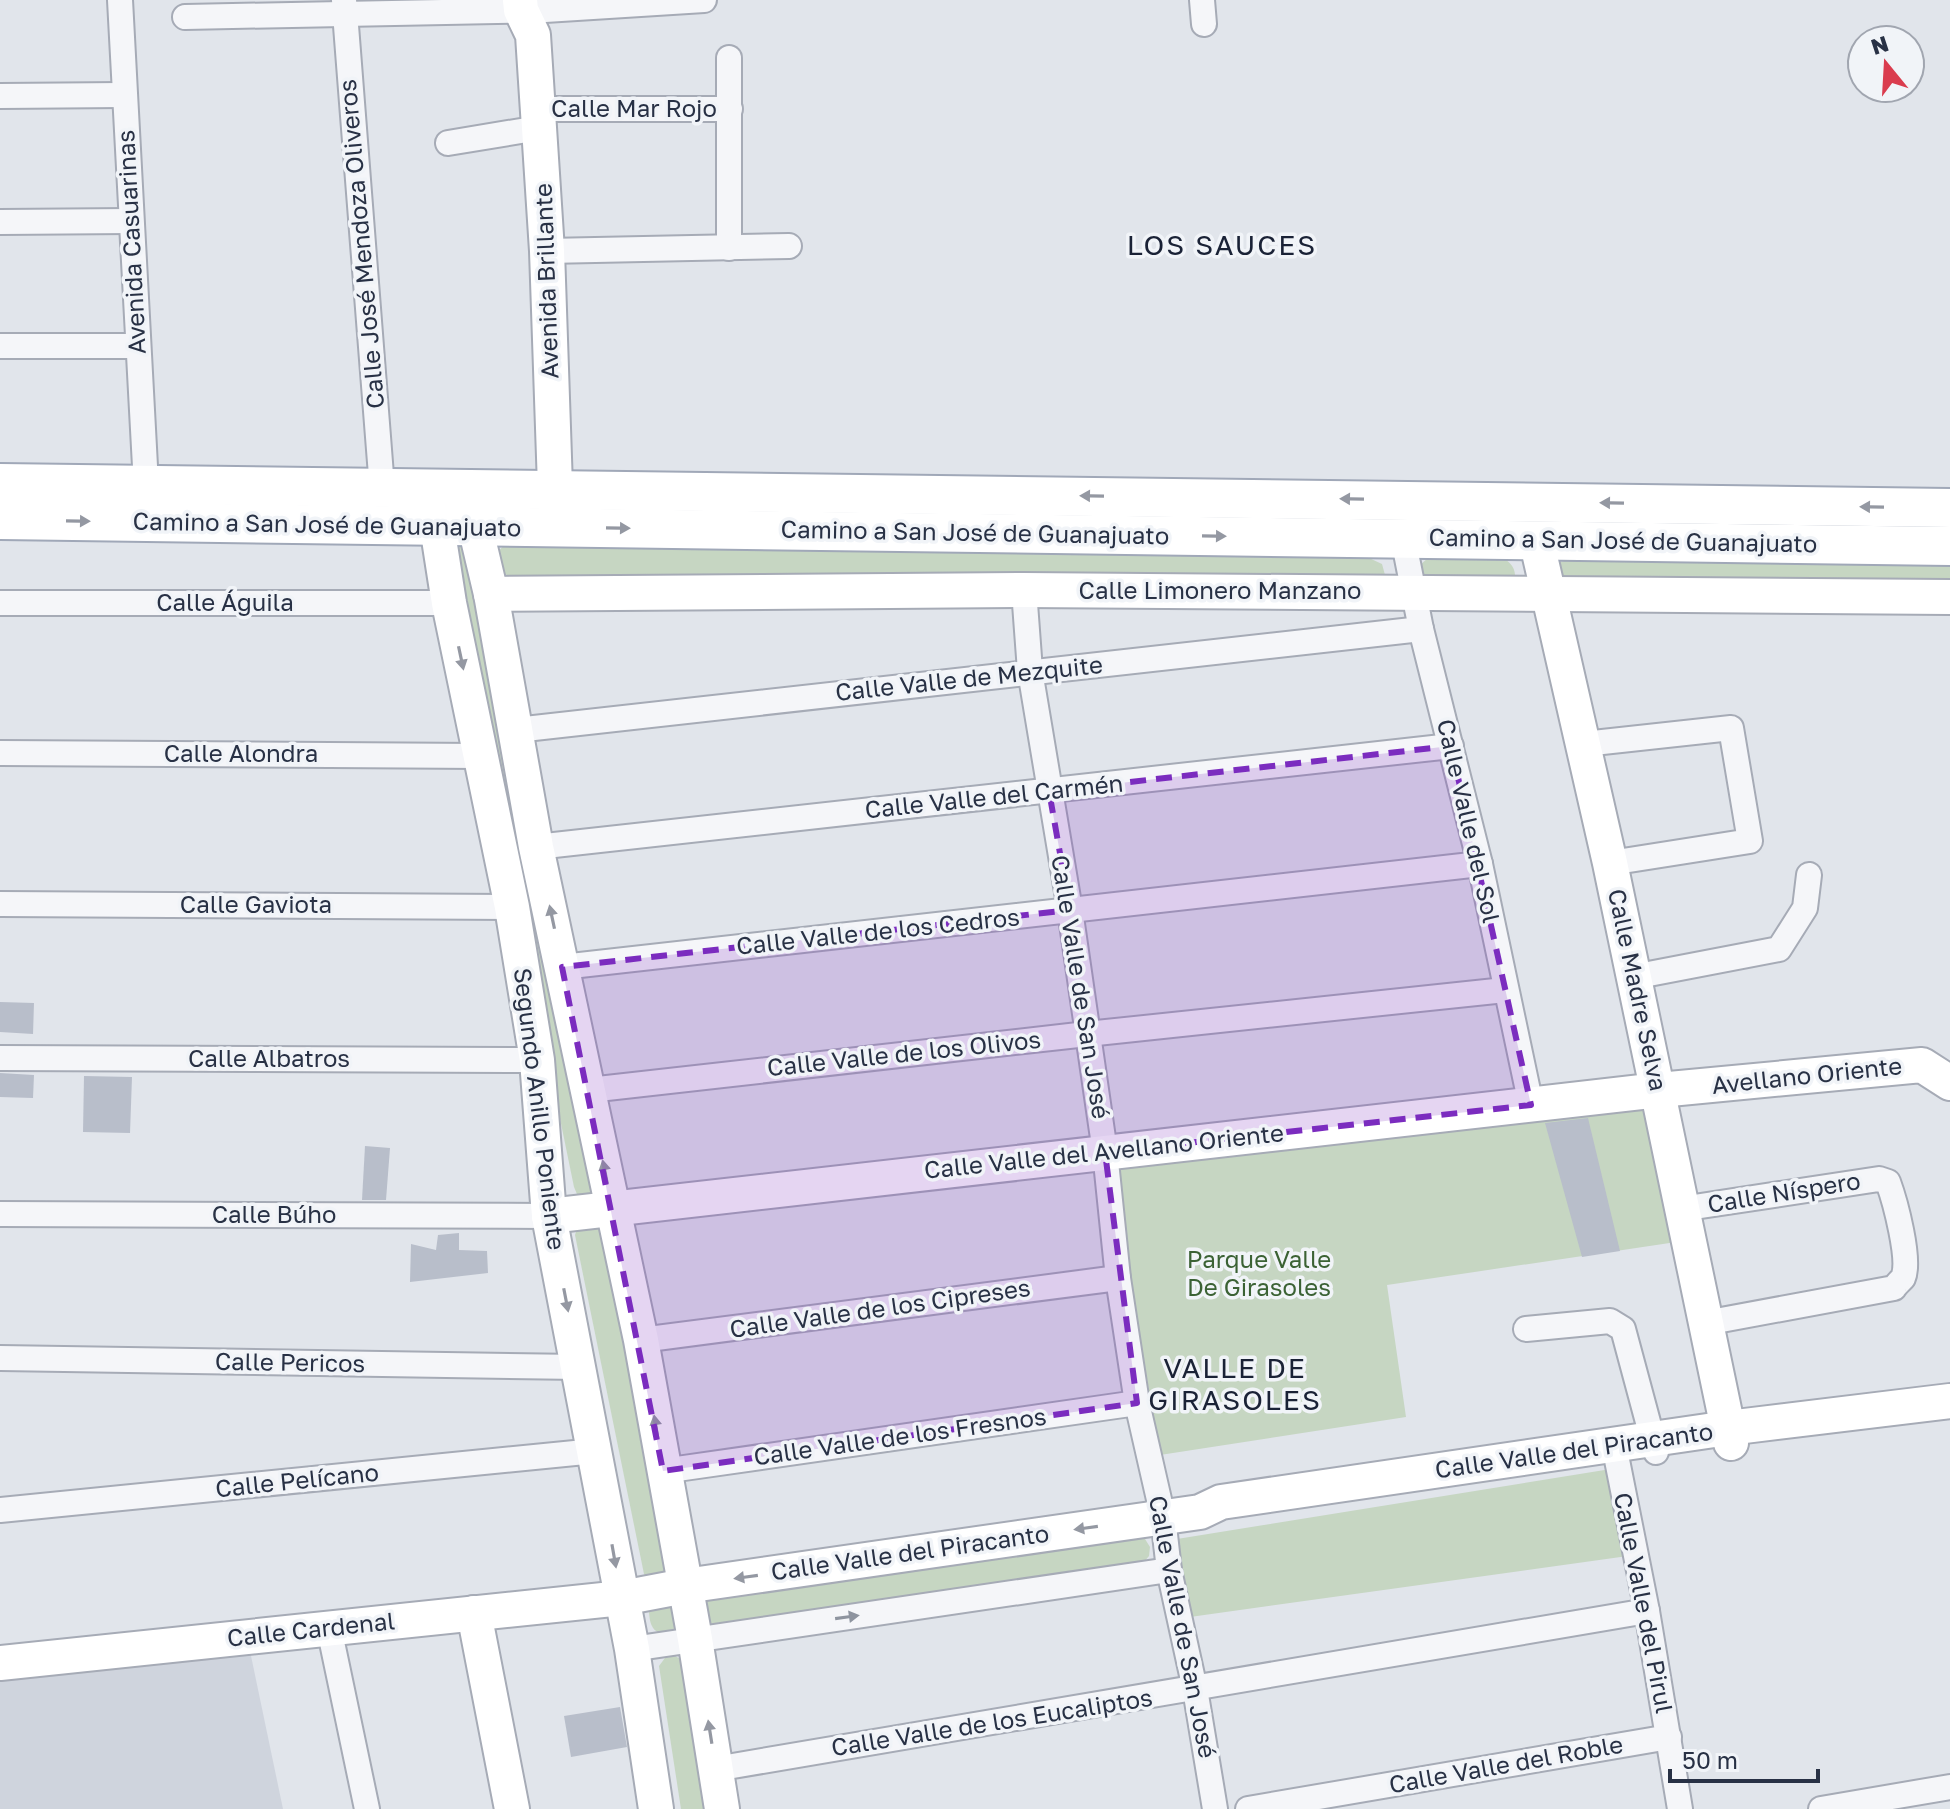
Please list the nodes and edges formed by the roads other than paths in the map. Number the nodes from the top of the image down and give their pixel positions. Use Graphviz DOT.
graph roads {
  1 [pos="120,0"];
  2 [pos="704,0"];
  3 [pos="344,7"];
  4 [pos="533,11"];
  5 [pos="185,17"];
  6 [pos="729,58"];
  7 [pos="123,95"];
  8 [pos="0,96"];
  9 [pos="730,109"];
  10 [pos="538,118"];
  11 [pos="448,143"];
  12 [pos="131,221"];
  13 [pos="0,222"];
  14 [pos="789,246"];
  15 [pos="729,248"];
  16 [pos="547,251"];
  17 [pos="0,346"];
  18 [pos="138,346"];
  19 [pos="0,483"];
  20 [pos="146,485"];
  21 [pos="382,488"];
  22 [pos="455,488"];
  23 [pos="554,489"];
  24 [pos="1950,508"];
  25 [pos="0,520"];
  26 [pos="437,526"];
  27 [pos="475,526"];
  28 [pos="556,528"];
  29 [pos="1403,538"];
  30 [pos="1536,539"];
  31 [pos="1950,546"];
  32 [pos="1024,590"];
  33 [pos="1413,593"];
  34 [pos="1547,593"];
  35 [pos="491,594"];
  36 [pos="1950,597"];
  37 [pos="0,603"];
  38 [pos="449,603"];
  39 [pos="1421,629"];
  40 [pos="1030,671"];
  41 [pos="516,730"];
  42 [pos="1584,744"];
  43 [pos="1451,746"];
  44 [pos="0,753"];
  45 [pos="481,756"];
  46 [pos="1049,791"];
  47 [pos="536,847"];
  48 [pos="1610,863"];
  49 [pos="1480,864"];
  50 [pos="1809,875"];
  51 [pos="0,904"];
  52 [pos="512,907"];
  53 [pos="1070,910"];
  54 [pos="562,967"];
  55 [pos="1633,977"];
  56 [pos="1505,990"];
  57 [pos="1087,1034"];
  58 [pos="0,1058"];
  59 [pos="537,1060"];
  60 [pos="1950,1083"];
  61 [pos="589,1090"];
  62 [pos="1659,1090"];
  63 [pos="1531,1105"];
  64 [pos="1105,1152"];
  65 [pos="612,1208"];
  66 [pos="1681,1209"];
  67 [pos="0,1214"];
  68 [pos="549,1216"];
  69 [pos="1118,1278"];
  70 [pos="1705,1323"];
  71 [pos="1526,1329"];
  72 [pos="641,1340"];
  73 [pos="0,1358"];
  74 [pos="580,1367"];
  75 [pos="1950,1401"];
  76 [pos="1137,1403"];
  77 [pos="1950,1417"];
  78 [pos="1730,1436"];
  79 [pos="1655,1447"];
  80 [pos="595,1451"];
  81 [pos="1614,1452"];
  82 [pos="663,1471"];
  83 [pos="0,1510"];
  84 [pos="1163,1517"];
  85 [pos="1169,1570"];
  86 [pos="685,1586"];
  87 [pos="622,1598"];
  88 [pos="1647,1611"];
  89 [pos="474,1613"];
  90 [pos="329,1628"];
  91 [pos="695,1639"];
  92 [pos="632,1649"];
  93 [pos="0,1663"];
  94 [pos="1195,1689"];
  95 [pos="1669,1737"];
  96 [pos="715,1769"];
  97 [pos="1950,1787"];
  98 [pos="367,1809"];
  99 [pos="512,1809"];
  100 [pos="656,1809"];
  101 [pos="722,1809"];
  102 [pos="1215,1809"];
  103 [pos="1248,1809"];
  104 [pos="1680,1809"];
  105 [pos="1821,1809"];
  1 -- 7 [label="street, Avenida Casuarinas"];
  2 -- 4 [label="street"];
  3 -- 4 [label="street"];
  3 -- 5 [label="street"];
  3 -- 21 [label="street, Calle José Mendoza Oliveros"];
  4 -- 10 [label="main road, Avenida Brillante"];
  6 -- 9 [label="street"];
  7 -- 8 [label="street"];
  7 -- 12 [label="street, Avenida Casuarinas"];
  9 -- 10 [label="street, Calle Mar Rojo"];
  9 -- 15 [label="street"];
  10 -- 11 [label="street, Calle Mar Rojo"];
  10 -- 16 [label="main road, Avenida Brillante"];
  12 -- 13 [label="street"];
  12 -- 18 [label="street, Avenida Casuarinas"];
  14 -- 15 [label="street"];
  15 -- 16 [label="street"];
  16 -- 23 [label="main road, Avenida Brillante"];
  17 -- 18 [label="street"];
  18 -- 20 [label="street, Avenida Casuarinas"];
  19 -- 20 [label="main road, Camino a San José de Guanajuato"];
  20 -- 21 [label="main road, Camino a San José de Guanajuato"];
  21 -- 22 [label="main road, Camino a San José de Guanajuato"];
  22 -- 23 [label="main road, Camino a San José de Guanajuato"];
  22 -- 26 [label="main road, Segundo Anillo Poniente"];
  22 -- 27 [label="main road, Segundo Anillo Poniente"];
  24 -- 23 [label="main road, Camino a San José de Guanajuato, one-way"];
  23 -- 28 [label="main road, Avenida Brillante"];
  25 -- 26 [label="main road, Camino a San José de Guanajuato, one-way"];
  26 -- 27 [label="main road, Camino a San José de Guanajuato"];
  26 -- 38 [label="main road, Segundo Anillo Poniente"];
  27 -- 28 [label="main road, Camino a San José de Guanajuato"];
  27 -- 35 [label="main road, Segundo Anillo Poniente"];
  28 -- 29 [label="main road, Camino a San José de Guanajuato, one-way"];
  29 -- 30 [label="main road, Camino a San José de Guanajuato"];
  29 -- 33 [label="street, Calle Valle del Sol"];
  30 -- 31 [label="main road, Camino a San José de Guanajuato"];
  30 -- 34 [label="main road, Calle Madre Selva"];
  32 -- 33 [label="main road, Calle Limonero Manzano"];
  32 -- 35 [label="main road, Calle Limonero Manzano"];
  32 -- 40 [label="street, Calle Valle de San José"];
  33 -- 34 [label="main road, Calle Limonero Manzano"];
  33 -- 39 [label="street, Calle Valle del Sol"];
  34 -- 36 [label="main road, Calle Limonero Manzano"];
  34 -- 42 [label="main road, Calle Madre Selva"];
  35 -- 41 [label="main road, Segundo Anillo Poniente"];
  37 -- 38 [label="street, Calle Águila"];
  38 -- 45 [label="main road, Segundo Anillo Poniente, one-way"];
  39 -- 40 [label="street, Calle Valle de Mezquite"];
  39 -- 43 [label="street, Calle Valle del Sol"];
  40 -- 41 [label="street, Calle Valle de Mezquite"];
  40 -- 46 [label="street, Calle Valle de San José"];
  41 -- 47 [label="main road, Segundo Anillo Poniente"];
  42 -- 48 [label="main road, Calle Madre Selva"];
  42 -- 48 [label="street"];
  43 -- 46 [label="street, Calle Valle del Carmén"];
  43 -- 49 [label="street, Calle Valle del Sol"];
  44 -- 45 [label="street, Calle Alondra"];
  45 -- 52 [label="main road, Segundo Anillo Poniente"];
  46 -- 47 [label="street, Calle Valle del Carmén"];
  46 -- 53 [label="street, Calle Valle de San José"];
  54 -- 47 [label="main road, Segundo Anillo Poniente, one-way"];
  48 -- 55 [label="main road, Calle Madre Selva"];
  49 -- 53 [label="street, Calle Valle de los Cedros"];
  49 -- 56 [label="street, Calle Valle del Sol"];
  50 -- 55 [label="street"];
  51 -- 52 [label="street, Calle Gaviota"];
  52 -- 59 [label="main road, Segundo Anillo Poniente"];
  53 -- 54 [label="street, Calle Valle de los Cedros"];
  53 -- 57 [label="street, Calle Valle de San José"];
  54 -- 61 [label="main road, Segundo Anillo Poniente"];
  55 -- 62 [label="main road, Calle Madre Selva"];
  56 -- 57 [label="street, Calle Valle de los Olivos"];
  56 -- 63 [label="street, Calle Valle del Sol"];
  57 -- 61 [label="street, Calle Valle de los Olivos"];
  57 -- 64 [label="street, Calle Valle de San José"];
  58 -- 59 [label="street, Calle Albatros"];
  59 -- 68 [label="main road, Segundo Anillo Poniente"];
  60 -- 62 [label="main road, Avellano Oriente"];
  65 -- 61 [label="main road, Segundo Anillo Poniente, one-way"];
  62 -- 63 [label="main road, Calle Valle del Avellano Oriente"];
  62 -- 66 [label="main road, Calle Madre Selva"];
  63 -- 64 [label="main road, Calle Valle del Avellano Oriente"];
  64 -- 65 [label="main road, Calle Valle del Avellano Oriente"];
  64 -- 69 [label="street, Calle Valle de San José"];
  65 -- 68 [label="main road, Calle Valle del Avellano Oriente"];
  65 -- 72 [label="main road, Segundo Anillo Poniente"];
  66 -- 70 [label="main road, Calle Madre Selva"];
  66 -- 70 [label="street, Calle Níspero"];
  67 -- 68 [label="street, Calle Búho"];
  68 -- 74 [label="main road, Segundo Anillo Poniente, one-way"];
  69 -- 72 [label="street, Calle Valle de los Cipreses"];
  69 -- 76 [label="street, Calle Valle de San José"];
  70 -- 78 [label="main road, Calle Madre Selva"];
  71 -- 79 [label="street"];
  82 -- 72 [label="main road, Segundo Anillo Poniente, one-way"];
  73 -- 74 [label="street, Calle Pericos"];
  74 -- 80 [label="main road, Segundo Anillo Poniente"];
  75 -- 78 [label="main road, Calle Valle del Piracanto"];
  76 -- 82 [label="street, Calle Valle de los Fresnos"];
  76 -- 84 [label="street, Calle Valle de San José"];
  77 -- 78 [label="main road, Calle Valle del Piracanto"];
  78 -- 79 [label="main road, Calle Valle del Piracanto"];
  79 -- 81 [label="main road, Calle Valle del Piracanto"];
  80 -- 83 [label="street, Calle Pelícano"];
  80 -- 87 [label="main road, Segundo Anillo Poniente, one-way"];
  81 -- 84 [label="main road, Calle Valle del Piracanto"];
  81 -- 88 [label="street, Calle Valle del Pirul"];
  82 -- 86 [label="main road, Segundo Anillo Poniente"];
  84 -- 85 [label="street, Calle Valle de San José"];
  84 -- 86 [label="main road, Calle Valle del Piracanto, one-way"];
  91 -- 85 [label="street, one-way"];
  85 -- 94 [label="street, Calle Valle de San José"];
  86 -- 87 [label="main road, Calle Valle del Piracanto"];
  86 -- 91 [label="main road, Segundo Anillo Poniente"];
  87 -- 89 [label="main road, Calle Cardenal"];
  87 -- 92 [label="main road, Segundo Anillo Poniente"];
  88 -- 94 [label="street, Calle Valle de los Eucaliptos"];
  88 -- 95 [label="street, Calle Valle del Pirul"];
  89 -- 90 [label="main road, Calle Cardenal"];
  89 -- 99 [label="main road"];
  90 -- 93 [label="main road, Calle Cardenal"];
  90 -- 98 [label="street"];
  91 -- 92 [label="street"];
  96 -- 91 [label="main road, Segundo Anillo Poniente, one-way"];
  92 -- 100 [label="main road, Segundo Anillo Poniente"];
  94 -- 96 [label="street, Calle Valle de los Eucaliptos"];
  94 -- 102 [label="street, Calle Valle de San José"];
  95 -- 103 [label="street, Calle Valle del Roble"];
  95 -- 104 [label="street, Calle Valle del Pirul"];
  96 -- 101 [label="main road, Segundo Anillo Poniente"];
  97 -- 105 [label="street"];
}
